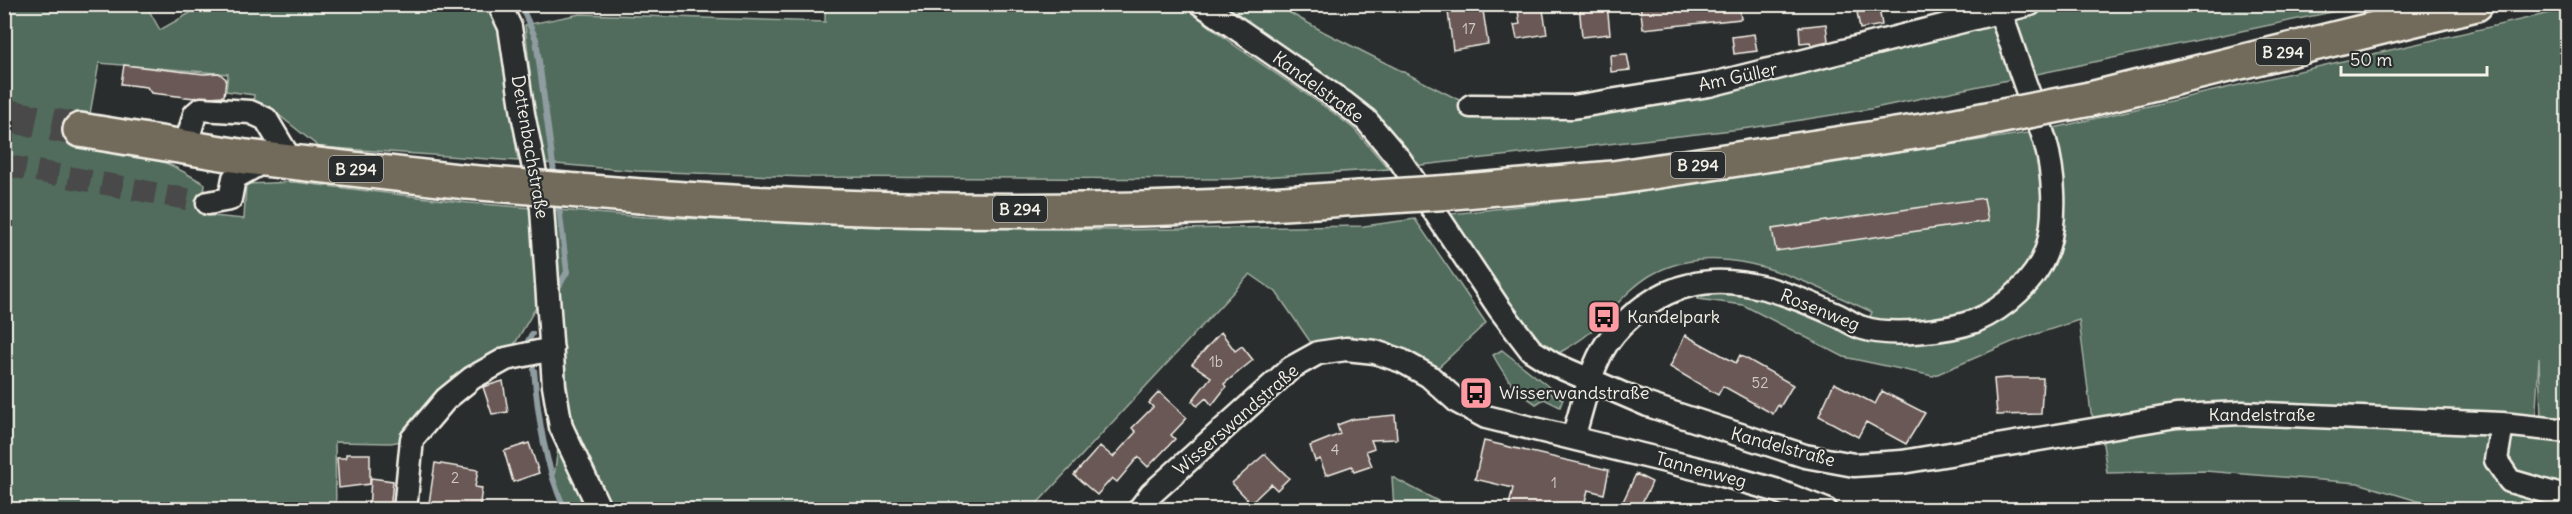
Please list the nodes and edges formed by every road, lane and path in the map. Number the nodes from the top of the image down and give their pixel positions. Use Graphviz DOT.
graph roads {
  1 [pos="499,4"];
  2 [pos="1201,4"];
  3 [pos="2030,4"];
  4 [pos="2476,4"];
  5 [pos="1998,8"];
  6 [pos="1471,106"];
  7 [pos="80,130"];
  8 [pos="185,148"];
  9 [pos="280,160"];
  10 [pos="208,203"];
  11 [pos="551,339"];
  12 [pos="1591,379"];
  13 [pos="2502,424"];
  14 [pos="2568,431"];
  15 [pos="1573,437"];
  16 [pos="2568,498"];
  17 [pos="1792,504"];
  18 [pos="405,510"];
  19 [pos="600,510"];
  20 [pos="1139,510"];
  21 [pos="1826,510"];
  1 -- 11 [label="street, Dettenbachstraße"];
  2 -- 12 [label="street, Kandelstraße"];
  3 -- 5 [label="street, Am Güller"];
  4 -- 9 [label="highway, B 294, bridge"];
  5 -- 6 [label="street, Am Güller"];
  5 -- 12 [label="street, Rosenweg"];
  7 -- 8 [label="highway, B 294"];
  8 -- 9 [label="highway, B 294"];
  8 -- 9 [label="street"];
  9 -- 10 [label="street"];
  11 -- 18 [label="street"];
  11 -- 19 [label="street, Dettenbachstraße"];
  12 -- 13 [label="street, Kandelstraße"];
  12 -- 15 [label="street, Rosenweg"];
  13 -- 14 [label="street, Kandelstraße"];
  13 -- 16 [label="street"];
  15 -- 17 [label="street, Tannenweg"];
  15 -- 20 [label="street, Wisserswandstraße"];
  17 -- 21 [label="street, Tannenweg"];
}
